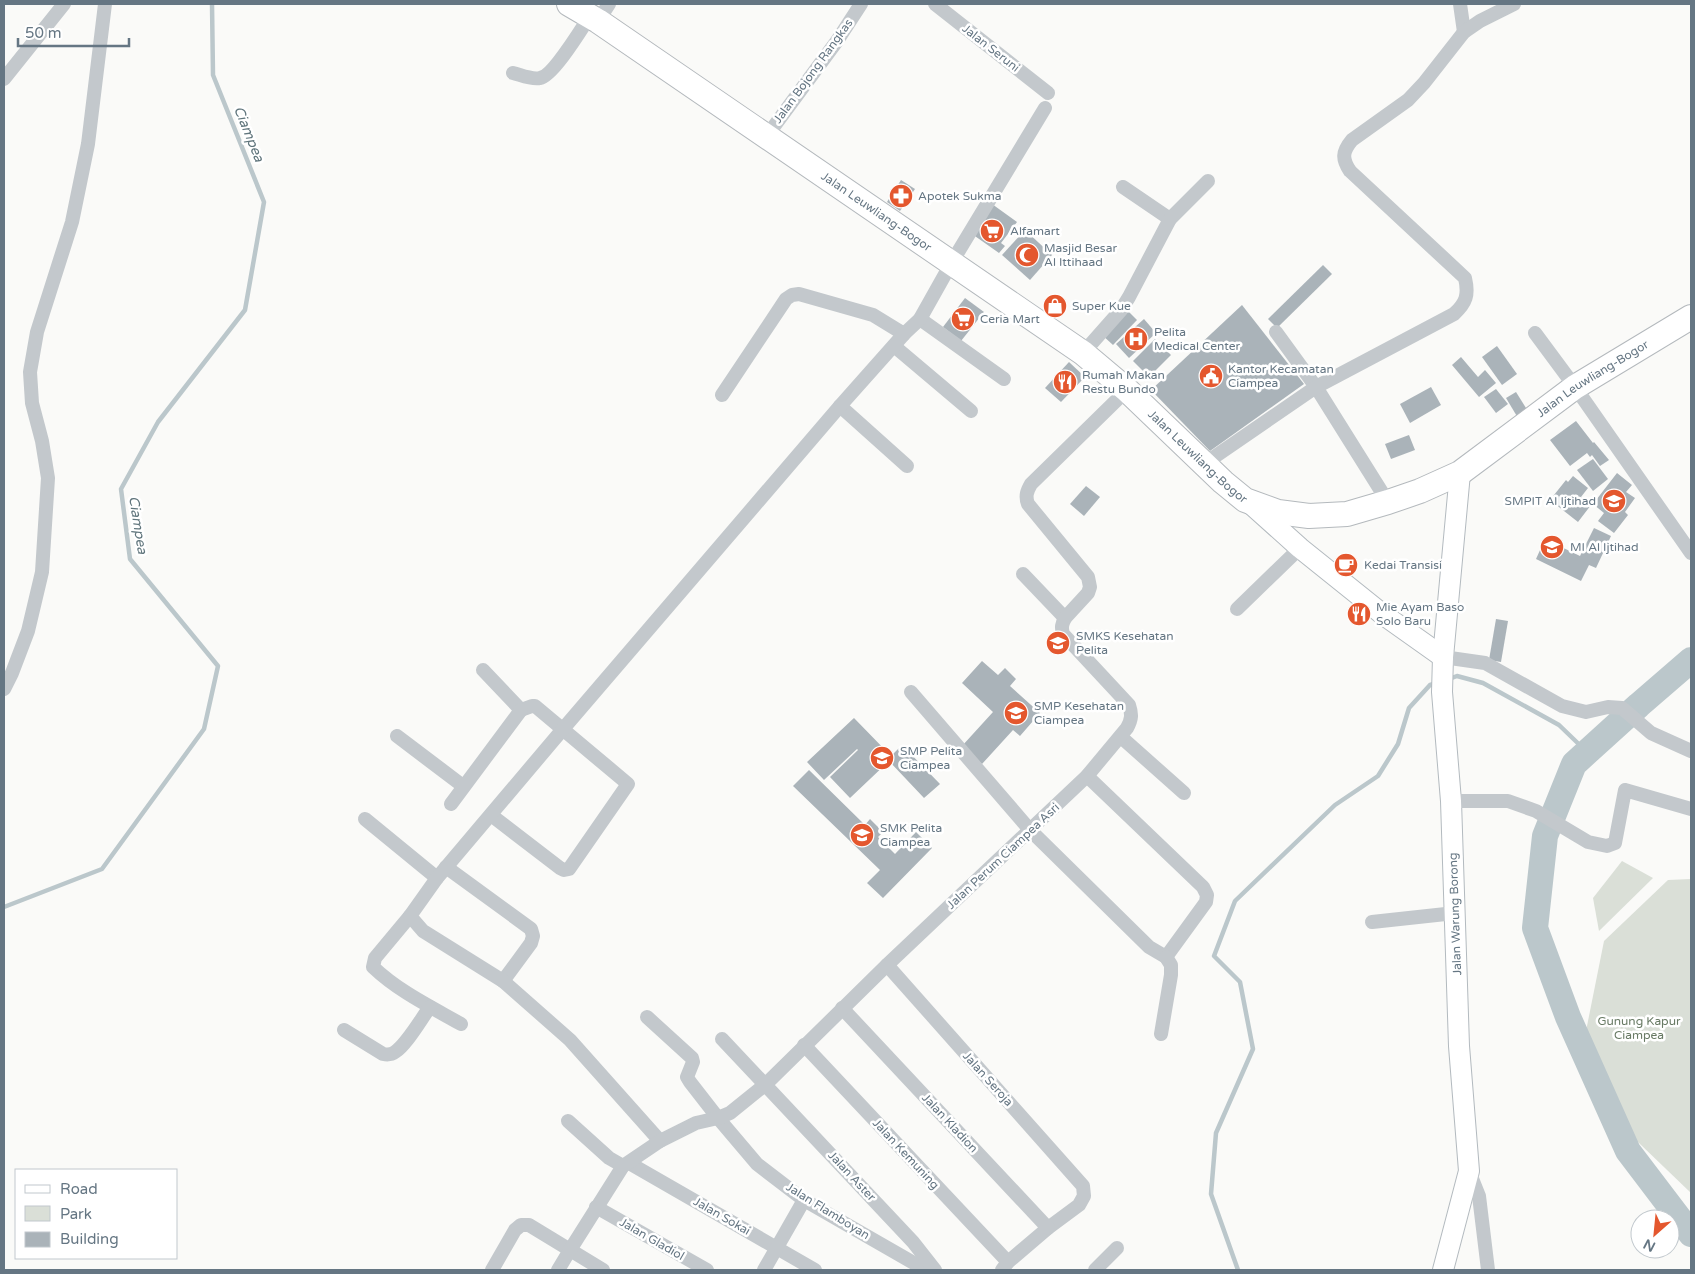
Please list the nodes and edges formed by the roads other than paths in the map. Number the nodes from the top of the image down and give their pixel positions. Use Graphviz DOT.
graph roads {
  1 [pos="64,4"];
  2 [pos="105,4"];
  3 [pos="569,4"];
  4 [pos="860,4"];
  5 [pos="935,4"];
  6 [pos="1460,4"];
  7 [pos="1514,4"];
  8 [pos="599,14"];
  9 [pos="1464,32"];
  10 [pos="513,73"];
  11 [pos="4,79"];
  12 [pos="1048,93"];
  13 [pos="1046,108"];
  14 [pos="766,137"];
  15 [pos="1208,180"];
  16 [pos="1123,187"];
  17 [pos="1170,219"];
  18 [pos="952,262"];
  19 [pos="1691,317"];
  20 [pos="920,319"];
  21 [pos="1276,332"];
  22 [pos="1536,333"];
  23 [pos="904,334"];
  24 [pos="894,346"];
  25 [pos="1083,354"];
  26 [pos="1004,379"];
  27 [pos="1316,386"];
  28 [pos="1576,387"];
  29 [pos="1127,390"];
  30 [pos="722,395"];
  31 [pos="840,406"];
  32 [pos="971,411"];
  33 [pos="1204,464"];
  34 [pos="907,466"];
  35 [pos="1460,473"];
  36 [pos="1245,500"];
  37 [pos="1388,502"];
  38 [pos="1300,548"];
  39 [pos="1691,553"];
  40 [pos="1023,574"];
  41 [pos="1237,609"];
  42 [pos="1065,618"];
  43 [pos="1443,657"];
  44 [pos="483,670"];
  45 [pos="4,689"];
  46 [pos="911,692"];
  47 [pos="521,710"];
  48 [pos="563,729"];
  49 [pos="397,736"];
  50 [pos="1121,737"];
  51 [pos="1691,751"];
  52 [pos="1087,776"];
  53 [pos="463,786"];
  54 [pos="1184,793"];
  55 [pos="1451,801"];
  56 [pos="451,804"];
  57 [pos="1691,809"];
  58 [pos="491,815"];
  59 [pos="365,819"];
  60 [pos="1030,830"];
  61 [pos="446,867"];
  62 [pos="437,878"];
  63 [pos="1455,913"];
  64 [pos="410,916"];
  65 [pos="1372,922"];
  66 [pos="1166,957"];
  67 [pos="887,965"];
  68 [pos="502,981"];
  69 [pos="430,1007"];
  70 [pos="842,1008"];
  71 [pos="647,1017"];
  72 [pos="461,1024"];
  73 [pos="344,1030"];
  74 [pos="1161,1034"];
  75 [pos="722,1038"];
  76 [pos="804,1045"];
  77 [pos="766,1084"];
  78 [pos="718,1118"];
  79 [pos="568,1121"];
  80 [pos="660,1142"];
  81 [pos="626,1164"];
  82 [pos="1469,1171"];
  83 [pos="804,1200"];
  84 [pos="596,1207"];
  85 [pos="1048,1228"];
  86 [pos="776,1248"];
  87 [pos="1117,1248"];
  88 [pos="570,1250"];
  89 [pos="1005,1266"];
  90 [pos="492,1270"];
  91 [pos="558,1270"];
  92 [pos="603,1270"];
  93 [pos="707,1270"];
  94 [pos="764,1270"];
  95 [pos="815,1270"];
  96 [pos="926,1270"];
  97 [pos="935,1270"];
  98 [pos="1095,1270"];
  99 [pos="1444,1270"];
  100 [pos="1488,1270"];
  1 -- 11 [label="street"];
  2 -- 45 [label="street"];
  3 -- 8 [label="highway, Jalan Leuwliang-Bogor"];
  4 -- 14 [label="street, Jalan Bojong Rangkas"];
  5 -- 12 [label="street, Jalan Seruni"];
  6 -- 9 [label="street"];
  7 -- 9 [label="street"];
  8 -- 10 [label="street"];
  8 -- 14 [label="highway, Jalan Leuwliang-Bogor"];
  9 -- 27 [label="street"];
  13 -- 18 [label="street"];
  14 -- 18 [label="highway, Jalan Leuwliang-Bogor"];
  15 -- 17 [label="street"];
  16 -- 17 [label="street"];
  17 -- 25 [label="street"];
  18 -- 20 [label="street"];
  18 -- 25 [label="highway, Jalan Leuwliang-Bogor"];
  19 -- 28 [label="highway, Jalan Leuwliang-Bogor"];
  20 -- 23 [label="street"];
  20 -- 26 [label="street"];
  21 -- 27 [label="street"];
  22 -- 28 [label="street"];
  23 -- 24 [label="street"];
  23 -- 30 [label="street"];
  24 -- 31 [label="street"];
  24 -- 32 [label="street"];
  25 -- 29 [label="highway, Jalan Leuwliang-Bogor"];
  27 -- 33 [label="street"];
  27 -- 37 [label="street"];
  28 -- 35 [label="highway, Jalan Leuwliang-Bogor"];
  28 -- 39 [label="street"];
  29 -- 33 [label="highway, Jalan Leuwliang-Bogor"];
  29 -- 42 [label="street"];
  31 -- 34 [label="street"];
  31 -- 48 [label="street"];
  33 -- 36 [label="highway, Jalan Leuwliang-Bogor"];
  35 -- 37 [label="highway, Jalan Leuwliang-Bogor"];
  35 -- 43 [label="main road, Jalan Warung Borong"];
  36 -- 37 [label="highway, Jalan Leuwliang-Bogor"];
  36 -- 38 [label="main road"];
  38 -- 41 [label="street"];
  38 -- 43 [label="main road"];
  40 -- 42 [label="street"];
  42 -- 50 [label="street, Jalan Perum Ciampea Asri"];
  43 -- 51 [label="street"];
  43 -- 55 [label="main road, Jalan Warung Borong"];
  44 -- 47 [label="street"];
  46 -- 60 [label="street"];
  47 -- 48 [label="street"];
  47 -- 53 [label="street"];
  48 -- 58 [label="street"];
  48 -- 58 [label="street"];
  49 -- 53 [label="street"];
  50 -- 52 [label="street, Jalan Perum Ciampea Asri"];
  50 -- 54 [label="street"];
  52 -- 60 [label="street, Jalan Perum Ciampea Asri"];
  52 -- 66 [label="street"];
  53 -- 56 [label="street"];
  55 -- 57 [label="street"];
  55 -- 63 [label="main road, Jalan Warung Borong"];
  58 -- 61 [label="street"];
  59 -- 62 [label="street"];
  60 -- 66 [label="street"];
  60 -- 67 [label="street, Jalan Perum Ciampea Asri"];
  61 -- 62 [label="street"];
  61 -- 68 [label="street"];
  62 -- 64 [label="street"];
  63 -- 65 [label="street"];
  63 -- 82 [label="main road, Jalan Warung Borong"];
  64 -- 68 [label="street"];
  64 -- 69 [label="street"];
  66 -- 74 [label="street"];
  67 -- 70 [label="street, Jalan Perum Ciampea Asri"];
  67 -- 85 [label="street, Jalan Seroja"];
  68 -- 80 [label="street"];
  69 -- 72 [label="street"];
  69 -- 73 [label="street"];
  70 -- 76 [label="street, Jalan Perum Ciampea Asri"];
  70 -- 85 [label="street, Jalan Kladion"];
  71 -- 78 [label="street, Jalan Flamboyan"];
  75 -- 77 [label="street, Jalan Aster"];
  76 -- 77 [label="street, Jalan Perum Ciampea Asri"];
  76 -- 89 [label="street, Jalan Kemuning"];
  77 -- 78 [label="street, Jalan Perum Ciampea Asri"];
  77 -- 97 [label="street, Jalan Aster"];
  78 -- 80 [label="street, Jalan Perum Ciampea Asri"];
  78 -- 83 [label="street, Jalan Flamboyan"];
  79 -- 81 [label="street, Jalan Sokai"];
  80 -- 81 [label="street, Jalan Perum Ciampea Asri"];
  81 -- 84 [label="street, Jalan Perum Ciampea Asri"];
  81 -- 86 [label="street, Jalan Sokai"];
  82 -- 99 [label="main road, Jalan Warung Borong"];
  82 -- 100 [label="street"];
  83 -- 86 [label="street"];
  83 -- 96 [label="street, Jalan Flamboyan"];
  84 -- 88 [label="street, Jalan Perum Ciampea Asri"];
  84 -- 93 [label="street, Jalan Gladiol"];
  85 -- 89 [label="street"];
  86 -- 94 [label="street"];
  86 -- 95 [label="street, Jalan Sokai"];
  87 -- 98 [label="street"];
  88 -- 90 [label="street"];
  88 -- 91 [label="street, Jalan Perum Ciampea Asri"];
  88 -- 92 [label="street"];
}
